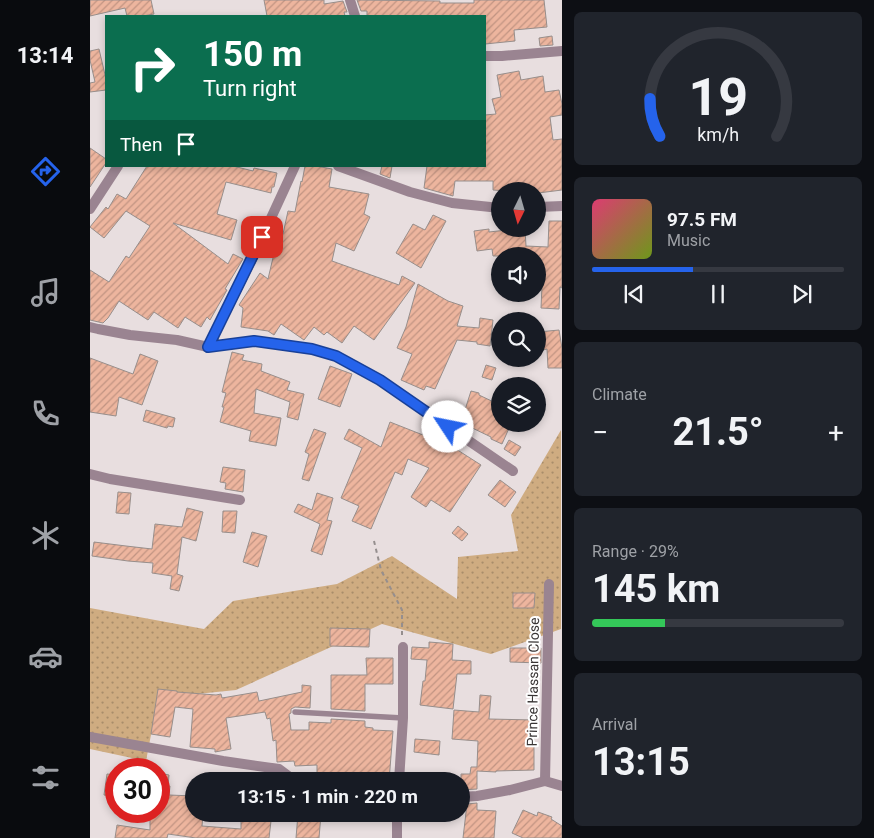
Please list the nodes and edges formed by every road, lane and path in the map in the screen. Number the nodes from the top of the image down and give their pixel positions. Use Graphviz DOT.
graph roads {
  1 [pos="350,0"];
  2 [pos="355,15"];
  3 [pos="562,51"];
  4 [pos="486,56"];
  5 [pos="117,167"];
  6 [pos="295,167"];
  7 [pos="341,167"];
  8 [pos="562,206"];
  9 [pos="491,207"];
  10 [pos="546,207"];
  11 [pos="90,209"];
  12 [pos="90,327"];
  13 [pos="208,347"];
  14 [pos="513,471"];
  15 [pos="90,474"];
  16 [pos="240,500"];
  17 [pos="374,541"];
  18 [pos="550,584"];
  19 [pos="403,647"];
  20 [pos="295,712"];
  21 [pos="403,718"];
  22 [pos="90,737"];
  23 [pos="283,772"];
  24 [pos="400,772"];
  25 [pos="545,781"];
  26 [pos="562,786"];
  27 [pos="470,796"];
  28 [pos="397,822"];
  29 [pos="397,838"];
  1 -- 2 [label="street"];
  3 -- 4 [label="street"];
  5 -- 11 [label="street"];
  6 -- 13 [label="street"];
  7 -- 9 [label="street"];
  8 -- 10 [label="street"];
  12 -- 13 [label="street"];
  13 -- 14 [label="street"];
  15 -- 16 [label="street"];
  17 -- 19 [label="path"];
  18 -- 25 [label="street, Prince Hassan Close"];
  19 -- 21 [label="street"];
  20 -- 21 [label="lane"];
  21 -- 24 [label="street"];
  22 -- 23 [label="street"];
  25 -- 26 [label="street"];
  25 -- 27 [label="street"];
  28 -- 29 [label="street"];
}
